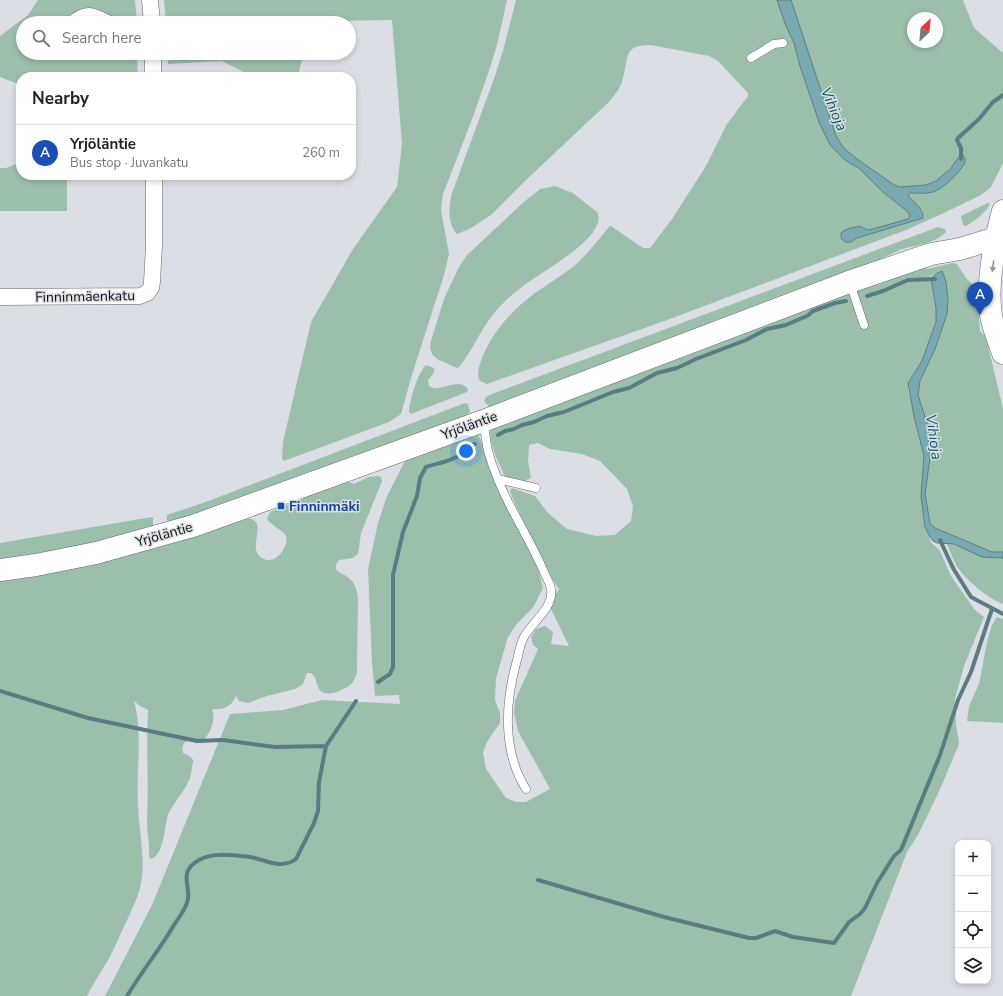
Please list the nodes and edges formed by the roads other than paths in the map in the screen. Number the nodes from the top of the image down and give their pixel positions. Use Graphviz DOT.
graph roads {
  1 [pos="150,0"];
  2 [pos="75,16"];
  3 [pos="101,16"];
  4 [pos="151,16"];
  5 [pos="783,44"];
  6 [pos="751,58"];
  7 [pos="153,60"];
  8 [pos="153,72"];
  9 [pos="154,180"];
  10 [pos="1001,228"];
  11 [pos="849,282"];
  12 [pos="0,297"];
  13 [pos="864,325"];
  14 [pos="1003,352"];
  15 [pos="483,420"];
  16 [pos="498,479"];
  17 [pos="536,488"];
  18 [pos="0,570"];
  19 [pos="526,789"];
  1 -- 4 [label="street"];
  2 -- 3 [label="lane"];
  5 -- 6 [label="lane"];
  7 -- 8 [label="street"];
  9 -- 12 [label="street, Finninmäenkatu"];
  10 -- 11 [label="main road, Yrjöläntie"];
  10 -- 14 [label="main road, one-way"];
  11 -- 13 [label="lane"];
  11 -- 15 [label="main road, Yrjöläntie"];
  15 -- 16 [label="lane"];
  15 -- 18 [label="main road, Yrjöläntie"];
  16 -- 17 [label="lane"];
  16 -- 19 [label="lane"];
}
